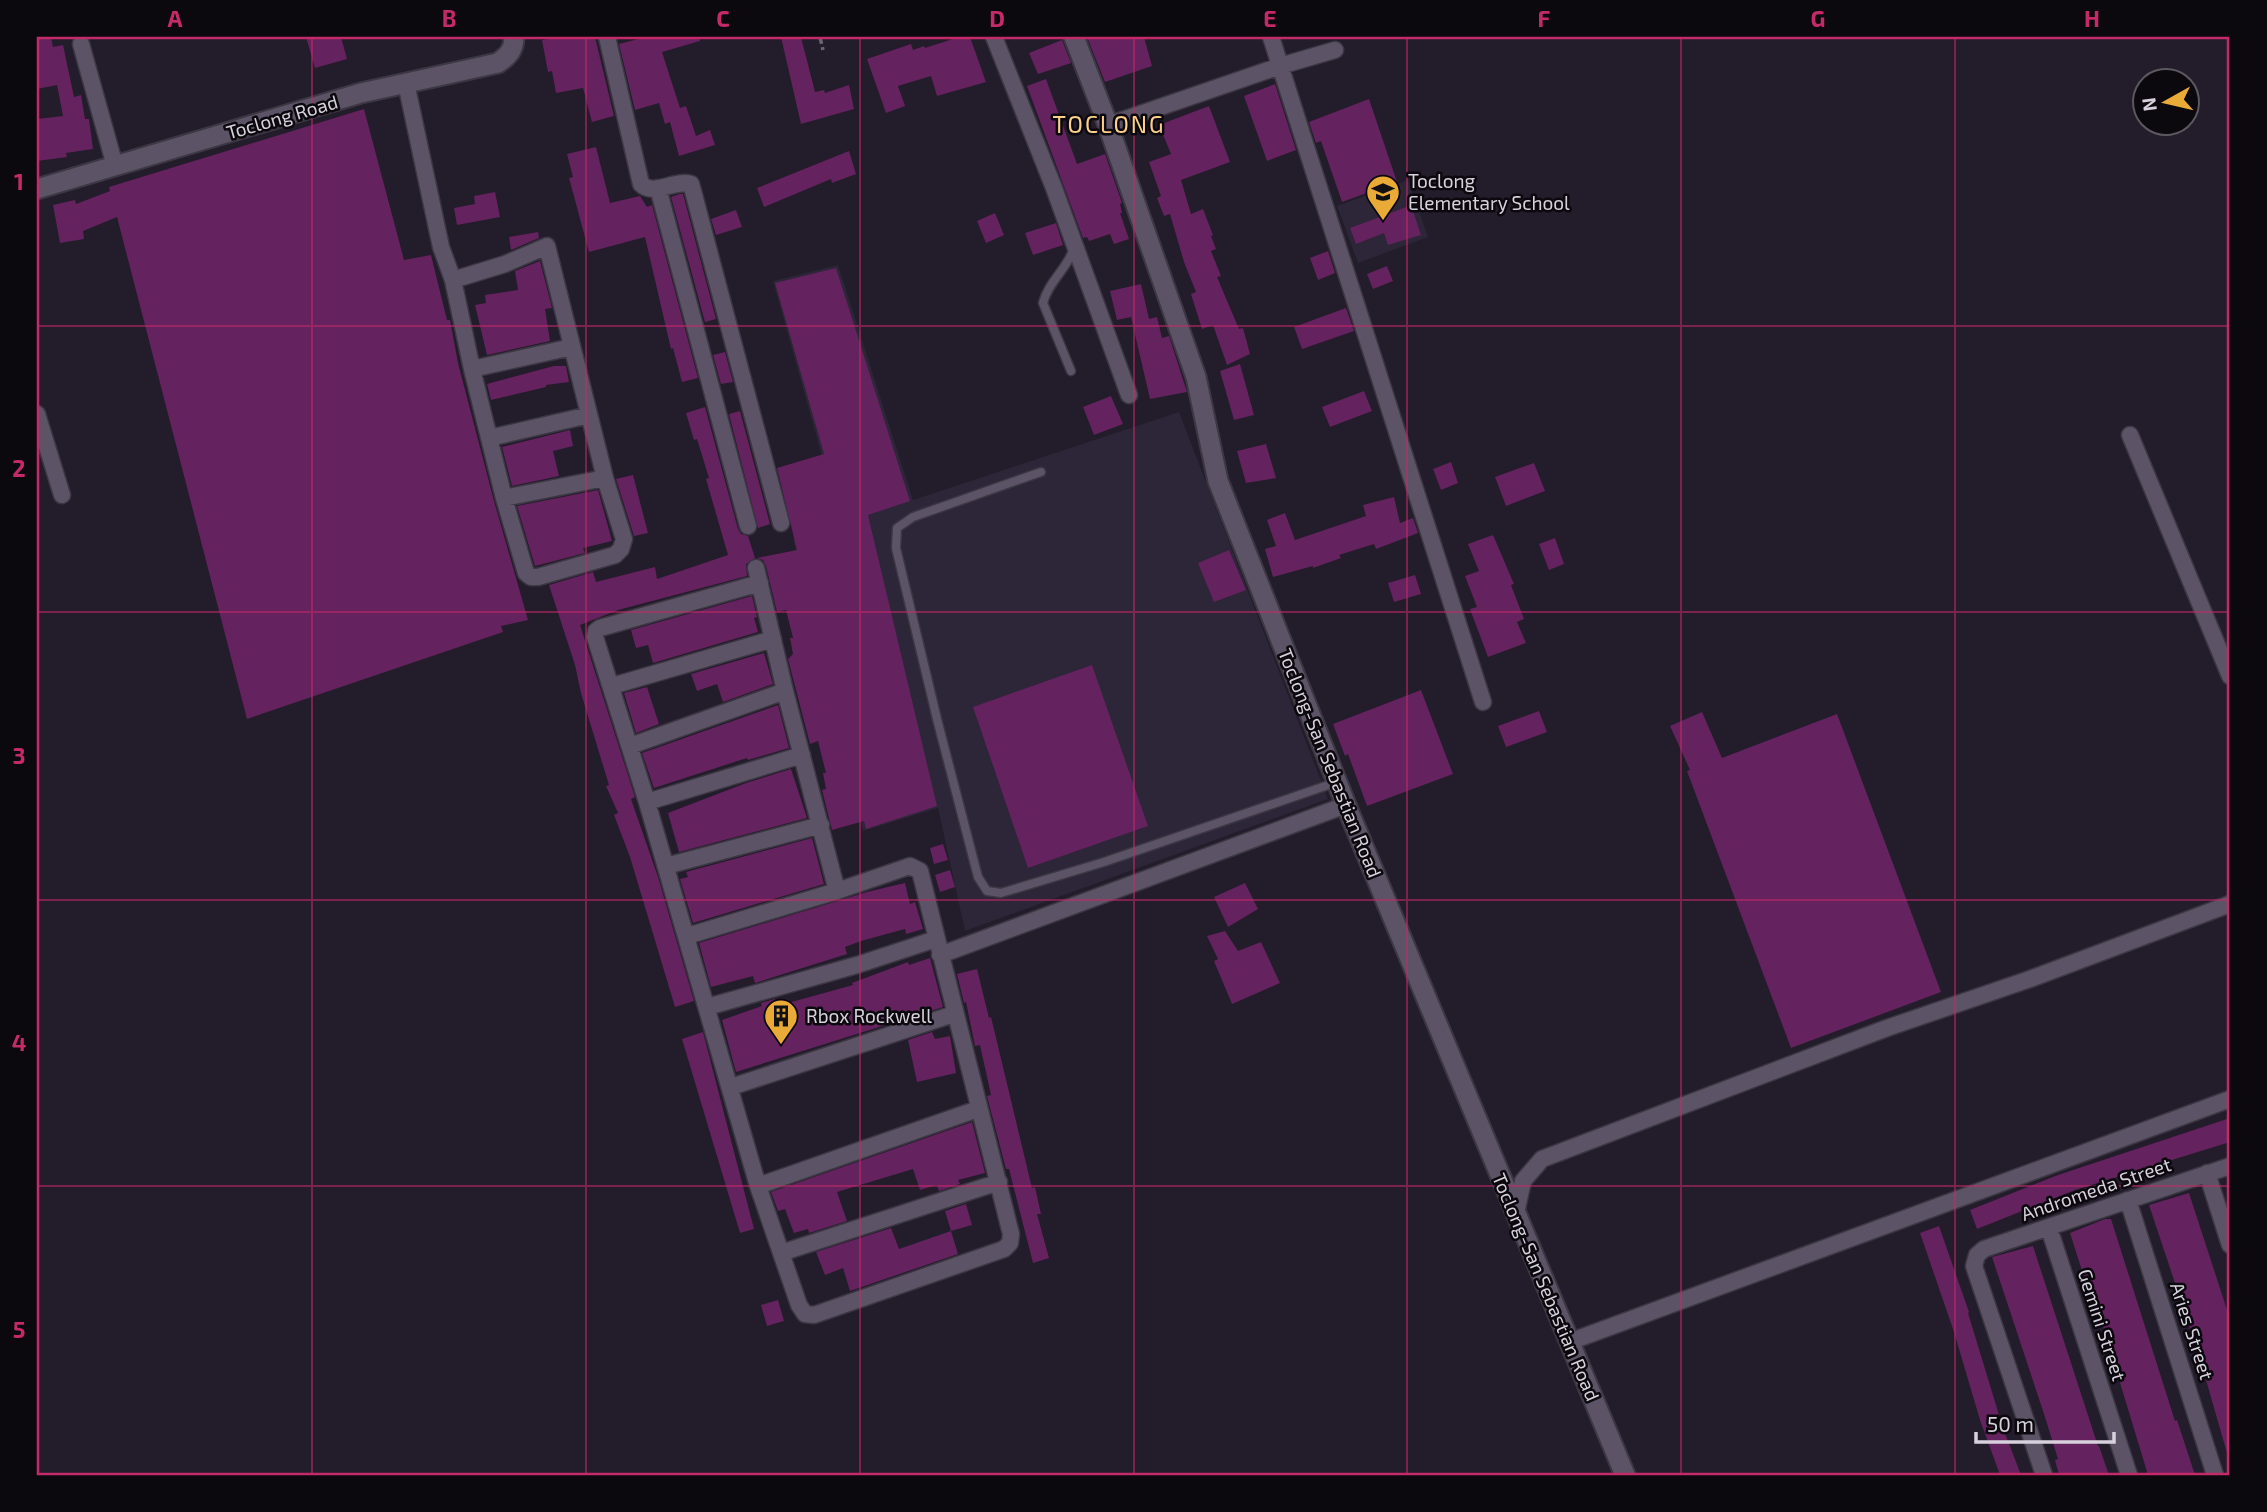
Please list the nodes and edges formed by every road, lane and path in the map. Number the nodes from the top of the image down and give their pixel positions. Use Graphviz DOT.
graph roads {
  1 [pos="514,37"];
  2 [pos="607,37"];
  3 [pos="820,37"];
  4 [pos="993,37"];
  5 [pos="1074,37"];
  6 [pos="1271,37"];
  7 [pos="81,44"];
  8 [pos="823,50"];
  9 [pos="1335,50"];
  10 [pos="1280,66"];
  11 [pos="406,83"];
  12 [pos="1108,125"];
  13 [pos="116,166"];
  14 [pos="658,188"];
  15 [pos="37,189"];
  16 [pos="1074,248"];
  17 [pos="453,280"];
  18 [pos="572,347"];
  19 [pos="472,369"];
  20 [pos="1071,371"];
  21 [pos="1129,395"];
  22 [pos="37,414"];
  23 [pos="589,415"];
  24 [pos="2130,435"];
  25 [pos="489,438"];
  26 [pos="1041,472"];
  27 [pos="605,478"];
  28 [pos="62,495"];
  29 [pos="504,498"];
  30 [pos="781,523"];
  31 [pos="748,526"];
  32 [pos="773,639"];
  33 [pos="2230,676"];
  34 [pos="612,686"];
  35 [pos="785,691"];
  36 [pos="1483,702"];
  37 [pos="630,746"];
  38 [pos="802,755"];
  39 [pos="1337,782"];
  40 [pos="647,802"];
  41 [pos="1346,806"];
  42 [pos="821,825"];
  43 [pos="666,866"];
  44 [pos="837,891"];
  45 [pos="2230,904"];
  46 [pos="687,936"];
  47 [pos="938,947"];
  48 [pos="707,1007"];
  49 [pos="954,1014"];
  50 [pos="731,1087"];
  51 [pos="2230,1099"];
  52 [pos="978,1109"];
  53 [pos="2230,1166"];
  54 [pos="2207,1173"];
  55 [pos="999,1182"];
  56 [pos="758,1186"];
  57 [pos="2128,1200"];
  58 [pos="1516,1213"];
  59 [pos="2049,1228"];
  60 [pos="2230,1245"];
  61 [pos="781,1253"];
  62 [pos="1569,1342"];
  63 [pos="1625,1475"];
  64 [pos="2044,1475"];
  65 [pos="2129,1475"];
  66 [pos="2215,1475"];
  1 -- 11 [label="street, Toclong Road"];
  2 -- 14 [label="street"];
  3 -- 8 [label="path"];
  4 -- 16 [label="street"];
  5 -- 12 [label="street, Toclong-San Sebastian Road"];
  6 -- 10 [label="street"];
  7 -- 13 [label="street"];
  9 -- 10 [label="street"];
  10 -- 12 [label="street"];
  10 -- 36 [label="street"];
  11 -- 13 [label="street, Toclong Road"];
  11 -- 17 [label="street"];
  12 -- 39 [label="street, Toclong-San Sebastian Road"];
  13 -- 15 [label="street, Toclong Road"];
  14 -- 30 [label="street"];
  14 -- 31 [label="street"];
  16 -- 20 [label="lane"];
  16 -- 21 [label="street"];
  17 -- 18 [label="street"];
  17 -- 19 [label="street"];
  18 -- 19 [label="street"];
  18 -- 23 [label="street"];
  19 -- 25 [label="street"];
  22 -- 28 [label="street"];
  23 -- 25 [label="street"];
  23 -- 27 [label="street"];
  24 -- 33 [label="street"];
  25 -- 29 [label="street"];
  26 -- 39 [label="lane"];
  27 -- 29 [label="street"];
  27 -- 29 [label="street"];
  32 -- 34 [label="street"];
  32 -- 34 [label="street"];
  32 -- 35 [label="street"];
  34 -- 37 [label="street"];
  35 -- 37 [label="street"];
  35 -- 38 [label="street"];
  37 -- 40 [label="street"];
  38 -- 40 [label="street"];
  38 -- 42 [label="street"];
  39 -- 41 [label="street, Toclong-San Sebastian Road"];
  40 -- 43 [label="street"];
  41 -- 47 [label="street"];
  41 -- 58 [label="street, Toclong-San Sebastian Road"];
  42 -- 43 [label="street"];
  42 -- 44 [label="street"];
  43 -- 46 [label="street"];
  44 -- 46 [label="street"];
  44 -- 47 [label="street"];
  45 -- 58 [label="street"];
  46 -- 48 [label="street"];
  47 -- 48 [label="street"];
  47 -- 49 [label="street"];
  48 -- 50 [label="street"];
  49 -- 50 [label="street"];
  49 -- 52 [label="street"];
  50 -- 56 [label="street"];
  51 -- 62 [label="street"];
  52 -- 55 [label="street"];
  52 -- 56 [label="street"];
  53 -- 54 [label="street, Andromeda Street"];
  54 -- 57 [label="street, Andromeda Street"];
  54 -- 60 [label="street"];
  55 -- 61 [label="street"];
  55 -- 61 [label="street"];
  56 -- 61 [label="street"];
  57 -- 59 [label="street, Andromeda Street"];
  57 -- 66 [label="street, Aries Street"];
  58 -- 62 [label="street, Toclong-San Sebastian Road"];
  59 -- 64 [label="street, Andromeda Street"];
  59 -- 65 [label="street, Gemini Street"];
  62 -- 63 [label="street, Toclong-San Sebastian Road"];
}
